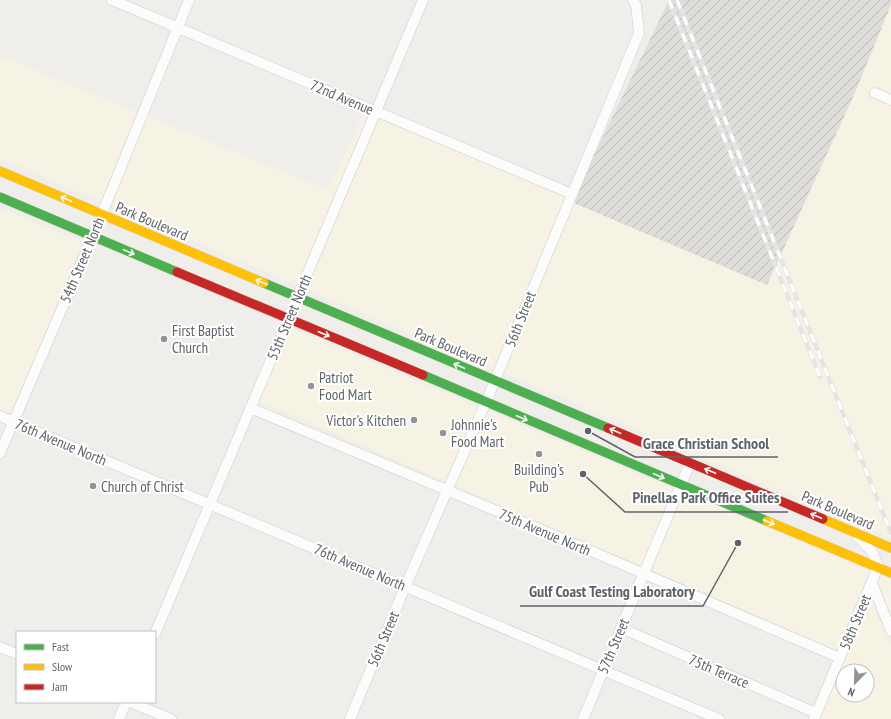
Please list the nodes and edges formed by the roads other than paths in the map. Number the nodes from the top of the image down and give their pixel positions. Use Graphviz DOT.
graph roads {
  1 [pos="112,0"];
  2 [pos="189,0"];
  3 [pos="423,0"];
  4 [pos="634,2"];
  5 [pos="177,27"];
  6 [pos="876,93"];
  7 [pos="891,100"];
  8 [pos="376,111"];
  9 [pos="0,172"];
  10 [pos="572,194"];
  11 [pos="0,197"];
  12 [pos="102,215"];
  13 [pos="93,236"];
  14 [pos="297,297"];
  15 [pos="288,319"];
  16 [pos="495,381"];
  17 [pos="486,402"];
  18 [pos="250,408"];
  19 [pos="0,416"];
  20 [pos="13,421"];
  21 [pos="0,453"];
  22 [pos="690,463"];
  23 [pos="681,485"];
  24 [pos="447,490"];
  25 [pos="210,504"];
  26 [pos="852,531"];
  27 [pos="891,548"];
  28 [pos="878,567"];
  29 [pos="891,573"];
  30 [pos="643,574"];
  31 [pos="872,583"];
  32 [pos="405,587"];
  33 [pos="621,628"];
  34 [pos="891,631"];
  35 [pos="156,632"];
  36 [pos="0,647"];
  37 [pos="16,654"];
  38 [pos="840,658"];
  39 [pos="604,670"];
  40 [pos="126,703"];
  41 [pos="132,703"];
  42 [pos="815,716"];
  43 [pos="119,719"];
  44 [pos="171,719"];
  45 [pos="350,719"];
  46 [pos="583,719"];
  47 [pos="719,719"];
  1 -- 5 [label="street, 72nd Avenue"];
  2 -- 5 [label="street, 54th Street North"];
  3 -- 8 [label="street, 55th Street North"];
  4 -- 10 [label="street, 56th Street"];
  5 -- 8 [label="street, 72nd Avenue"];
  5 -- 12 [label="street, 54th Street North"];
  6 -- 7 [label="street"];
  8 -- 10 [label="street, 72nd Avenue"];
  8 -- 14 [label="street, 55th Street North"];
  12 -- 9 [label="main road, Park Boulevard, one-way"];
  10 -- 16 [label="street, 56th Street"];
  11 -- 13 [label="main road"];
  12 -- 13 [label="street, 54th Street North"];
  14 -- 12 [label="main road, Park Boulevard, one-way"];
  13 -- 15 [label="main road, one-way"];
  13 -- 20 [label="street, 54th Street North"];
  14 -- 15 [label="street, 55th Street North"];
  16 -- 14 [label="main road, Park Boulevard, one-way"];
  15 -- 17 [label="main road, one-way"];
  15 -- 18 [label="street, 55th Street North"];
  16 -- 17 [label="street, 56th Street"];
  22 -- 16 [label="main road, Park Boulevard, one-way"];
  17 -- 23 [label="main road, one-way"];
  17 -- 24 [label="street, 56th Street"];
  18 -- 24 [label="street, 75th Avenue North"];
  18 -- 25 [label="street, 55th Street North"];
  19 -- 20 [label="street, 76th Avenue North"];
  20 -- 21 [label="street, 54th Street North"];
  20 -- 25 [label="street, 76th Avenue North"];
  22 -- 23 [label="street, 57th Street"];
  26 -- 22 [label="main road, Park Boulevard, one-way"];
  23 -- 28 [label="main road, one-way"];
  23 -- 30 [label="street, 57th Street"];
  24 -- 30 [label="street, 75th Avenue North"];
  24 -- 32 [label="street, 56th Street"];
  25 -- 32 [label="street, 76th Avenue North"];
  25 -- 35 [label="street, 55th Street North"];
  26 -- 27 [label="main road, Park Boulevard"];
  26 -- 28 [label="street"];
  28 -- 29 [label="main road"];
  28 -- 31 [label="street, 58th Street"];
  30 -- 33 [label="street, 57th Street"];
  30 -- 38 [label="street, 75th Avenue North"];
  31 -- 34 [label="street"];
  31 -- 38 [label="street, 58th Street"];
  32 -- 39 [label="street, 76th Avenue North"];
  32 -- 45 [label="street, 56th Street"];
  33 -- 39 [label="street, 57th Street"];
  33 -- 42 [label="street, 75th Terrace"];
  36 -- 37 [label="street"];
  38 -- 42 [label="street, 58th Street"];
  39 -- 46 [label="street, 57th Street"];
  39 -- 47 [label="street, 76th Avenue North"];
  40 -- 43 [label="street"];
  41 -- 44 [label="street"];
}
